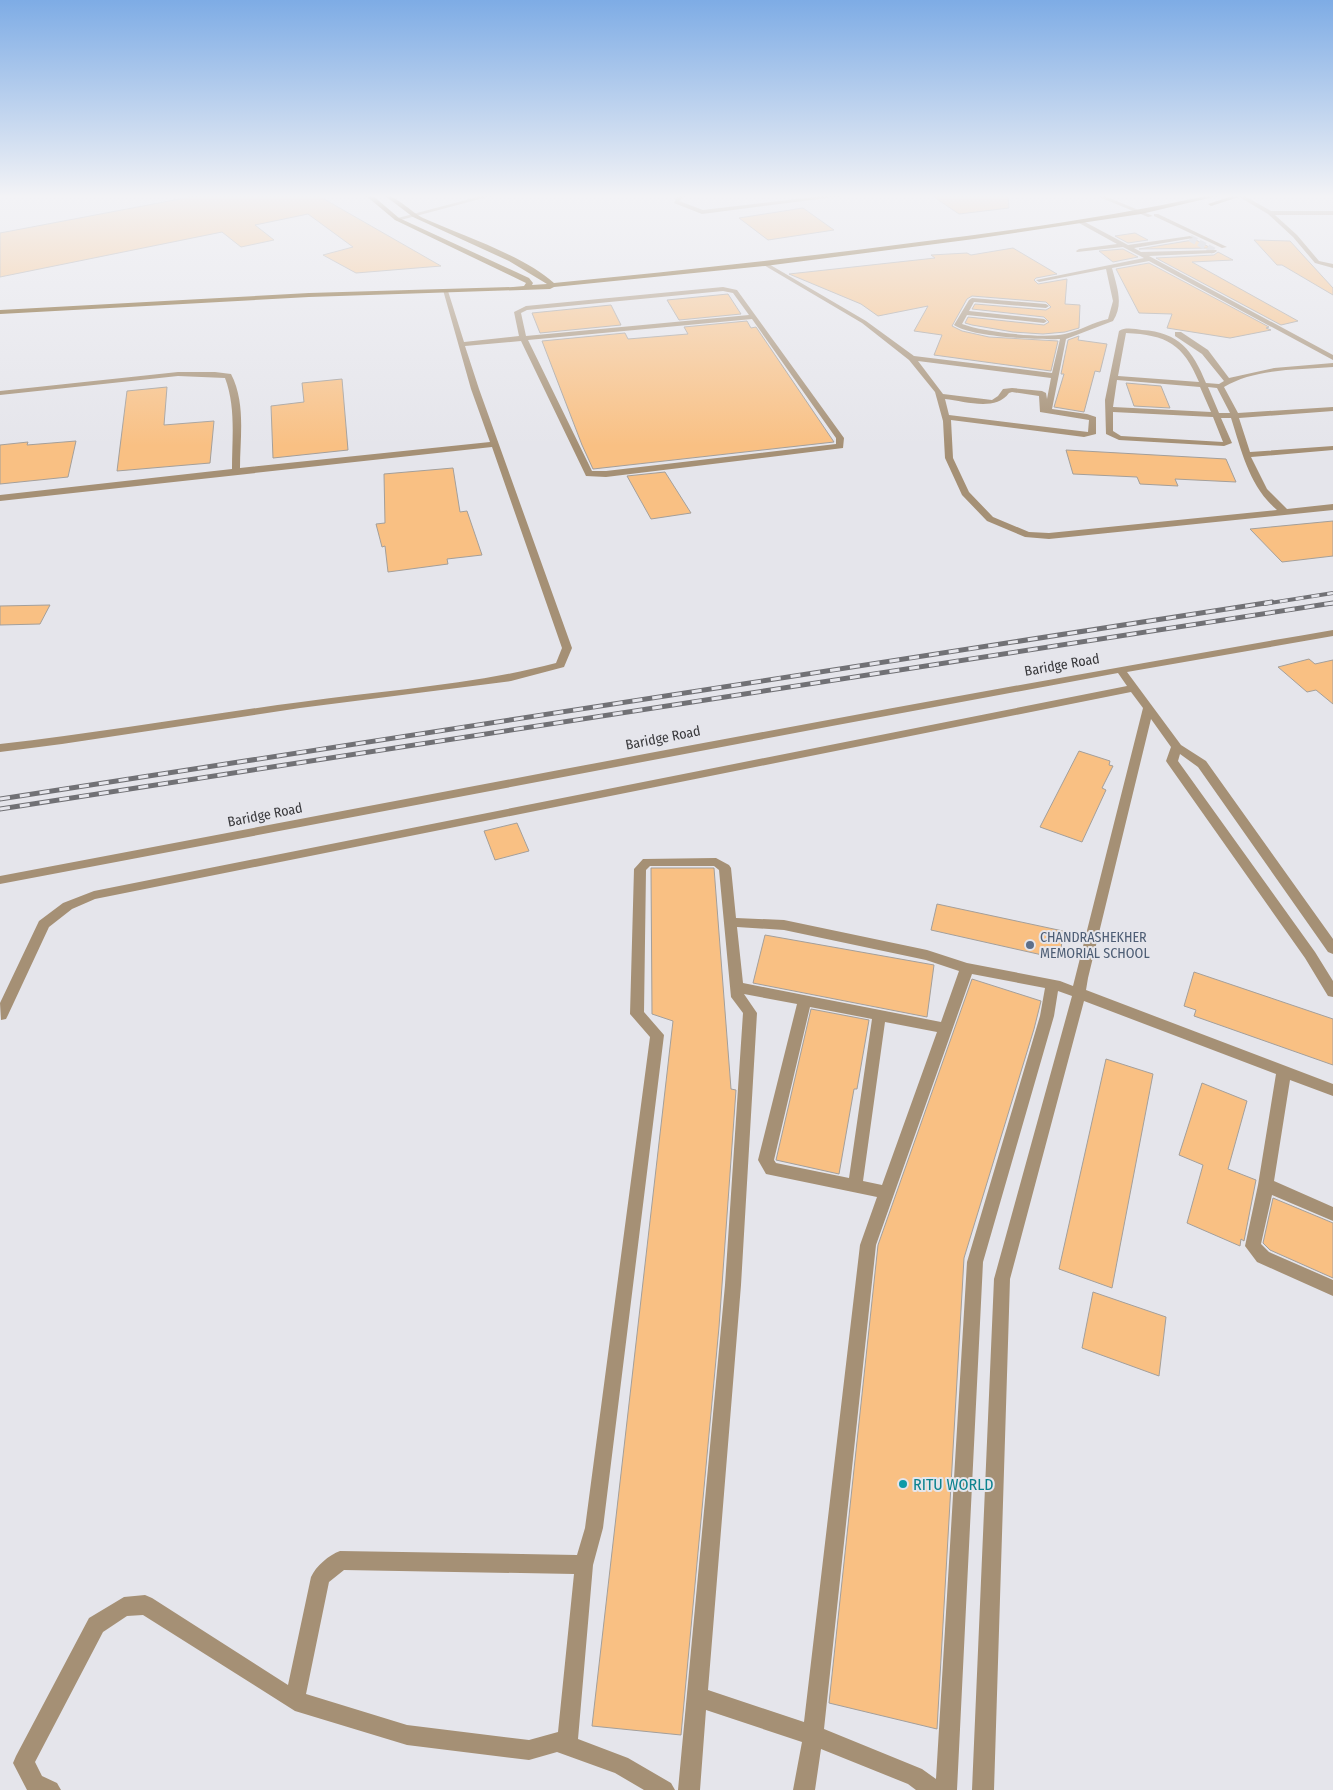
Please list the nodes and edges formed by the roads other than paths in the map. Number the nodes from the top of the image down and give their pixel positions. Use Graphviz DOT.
graph roads {
  1 [pos="526,279"];
  2 [pos="546,279"];
  3 [pos="618,279"];
  4 [pos="669,279"];
  5 [pos="789,279"];
  6 [pos="1047,279"];
  7 [pos="1112,279"];
  8 [pos="1186,279"];
  9 [pos="1039,280"];
  10 [pos="552,285"];
  11 [pos="525,287"];
  12 [pos="544,290"];
  13 [pos="445,294"];
  14 [pos="317,303"];
  15 [pos="297,304"];
  16 [pos="1046,306"];
  17 [pos="0,312"];
  18 [pos="965,313"];
  19 [pos="752,316"];
  20 [pos="10,320"];
  21 [pos="1044,321"];
  22 [pos="1178,334"];
  23 [pos="523,338"];
  24 [pos="1063,340"];
  25 [pos="461,344"];
  26 [pos="912,358"];
  27 [pos="1333,358"];
  28 [pos="1333,365"];
  29 [pos="1055,376"];
  30 [pos="1114,378"];
  31 [pos="1224,383"];
  32 [pos="1205,385"];
  33 [pos="0,393"];
  34 [pos="940,396"];
  35 [pos="1108,409"];
  36 [pos="1333,409"];
  37 [pos="1048,410"];
  38 [pos="1217,415"];
  39 [pos="1235,416"];
  40 [pos="946,417"];
  41 [pos="495,444"];
  42 [pos="1333,448"];
  43 [pos="1246,455"];
  44 [pos="236,471"];
  45 [pos="0,498"];
  46 [pos="1333,507"];
  47 [pos="1286,512"];
  48 [pos="1333,633"];
  49 [pos="1120,669"];
  50 [pos="1133,688"];
  51 [pos="1148,708"];
  52 [pos="1177,747"];
  53 [pos="0,748"];
  54 [pos="0,880"];
  55 [pos="730,922"];
  56 [pos="1333,949"];
  57 [pos="967,968"];
  58 [pos="1052,985"];
  59 [pos="737,987"];
  60 [pos="1333,992"];
  61 [pos="1079,995"];
  62 [pos="805,1001"];
  63 [pos="1,1015"];
  64 [pos="879,1015"];
  65 [pos="945,1028"];
  66 [pos="1284,1072"];
  67 [pos="1333,1090"];
  68 [pos="1266,1185"];
  69 [pos="855,1186"];
  70 [pos="886,1192"];
  71 [pos="1333,1214"];
  72 [pos="1333,1288"];
  73 [pos="584,1566"];
  74 [pos="697,1697"];
  75 [pos="295,1701"];
  76 [pos="812,1735"];
  77 [pos="567,1746"];
  78 [pos="641,1783"];
  79 [pos="50,1790"];
  80 [pos="664,1790"];
  81 [pos="689,1790"];
  82 [pos="804,1790"];
  83 [pos="934,1790"];
  84 [pos="946,1790"];
  85 [pos="983,1790"];
  1 -- 11 [label="main road"];
  2 -- 10 [label="main road"];
  3 -- 10 [label="main road"];
  4 -- 12 [label="main road"];
  5 -- 26 [label="street"];
  6 -- 9 [label="street"];
  7 -- 18 [label="street"];
  8 -- 27 [label="street"];
  10 -- 11 [label="main road"];
  10 -- 12 [label="main road"];
  11 -- 12 [label="main road"];
  11 -- 13 [label="main road"];
  12 -- 13 [label="main road"];
  13 -- 14 [label="main road"];
  13 -- 17 [label="main road"];
  13 -- 25 [label="street"];
  15 -- 20 [label="main road"];
  16 -- 18 [label="street"];
  18 -- 21 [label="street"];
  19 -- 23 [label="street"];
  19 -- 23 [label="street"];
  19 -- 23 [label="street"];
  22 -- 31 [label="street"];
  23 -- 25 [label="street"];
  24 -- 29 [label="street"];
  25 -- 41 [label="street"];
  26 -- 29 [label="street"];
  26 -- 34 [label="street"];
  28 -- 31 [label="street"];
  29 -- 37 [label="street"];
  30 -- 32 [label="street"];
  30 -- 32 [label="street"];
  30 -- 35 [label="street"];
  31 -- 32 [label="street"];
  31 -- 39 [label="street"];
  32 -- 38 [label="street"];
  33 -- 44 [label="street"];
  34 -- 37 [label="street"];
  34 -- 40 [label="street"];
  35 -- 38 [label="street"];
  35 -- 38 [label="street"];
  36 -- 39 [label="street"];
  37 -- 40 [label="street"];
  38 -- 39 [label="street"];
  39 -- 43 [label="street"];
  40 -- 47 [label="street"];
  41 -- 44 [label="street"];
  41 -- 53 [label="street"];
  42 -- 43 [label="street"];
  43 -- 47 [label="street"];
  44 -- 45 [label="street"];
  46 -- 47 [label="street"];
  48 -- 49 [label="street, Baridge Road"];
  49 -- 50 [label="street"];
  49 -- 54 [label="street, Baridge Road"];
  50 -- 51 [label="street"];
  50 -- 63 [label="street"];
  51 -- 52 [label="street"];
  51 -- 61 [label="street"];
  52 -- 56 [label="street"];
  52 -- 60 [label="street"];
  55 -- 57 [label="street"];
  55 -- 59 [label="street"];
  55 -- 73 [label="street"];
  57 -- 58 [label="street"];
  57 -- 65 [label="street"];
  58 -- 61 [label="street"];
  58 -- 84 [label="street"];
  59 -- 62 [label="street"];
  59 -- 74 [label="street"];
  61 -- 66 [label="street"];
  61 -- 85 [label="street"];
  62 -- 64 [label="street"];
  62 -- 69 [label="street"];
  64 -- 65 [label="street"];
  64 -- 69 [label="street"];
  65 -- 70 [label="street"];
  66 -- 67 [label="street"];
  66 -- 68 [label="street"];
  68 -- 71 [label="street"];
  68 -- 72 [label="street"];
  69 -- 70 [label="street"];
  70 -- 76 [label="street"];
  73 -- 75 [label="street"];
  73 -- 77 [label="street"];
  74 -- 76 [label="street"];
  74 -- 81 [label="street"];
  75 -- 77 [label="street"];
  75 -- 79 [label="street"];
  76 -- 82 [label="street"];
  76 -- 83 [label="street"];
  77 -- 78 [label="street"];
  78 -- 80 [label="street"];
}
